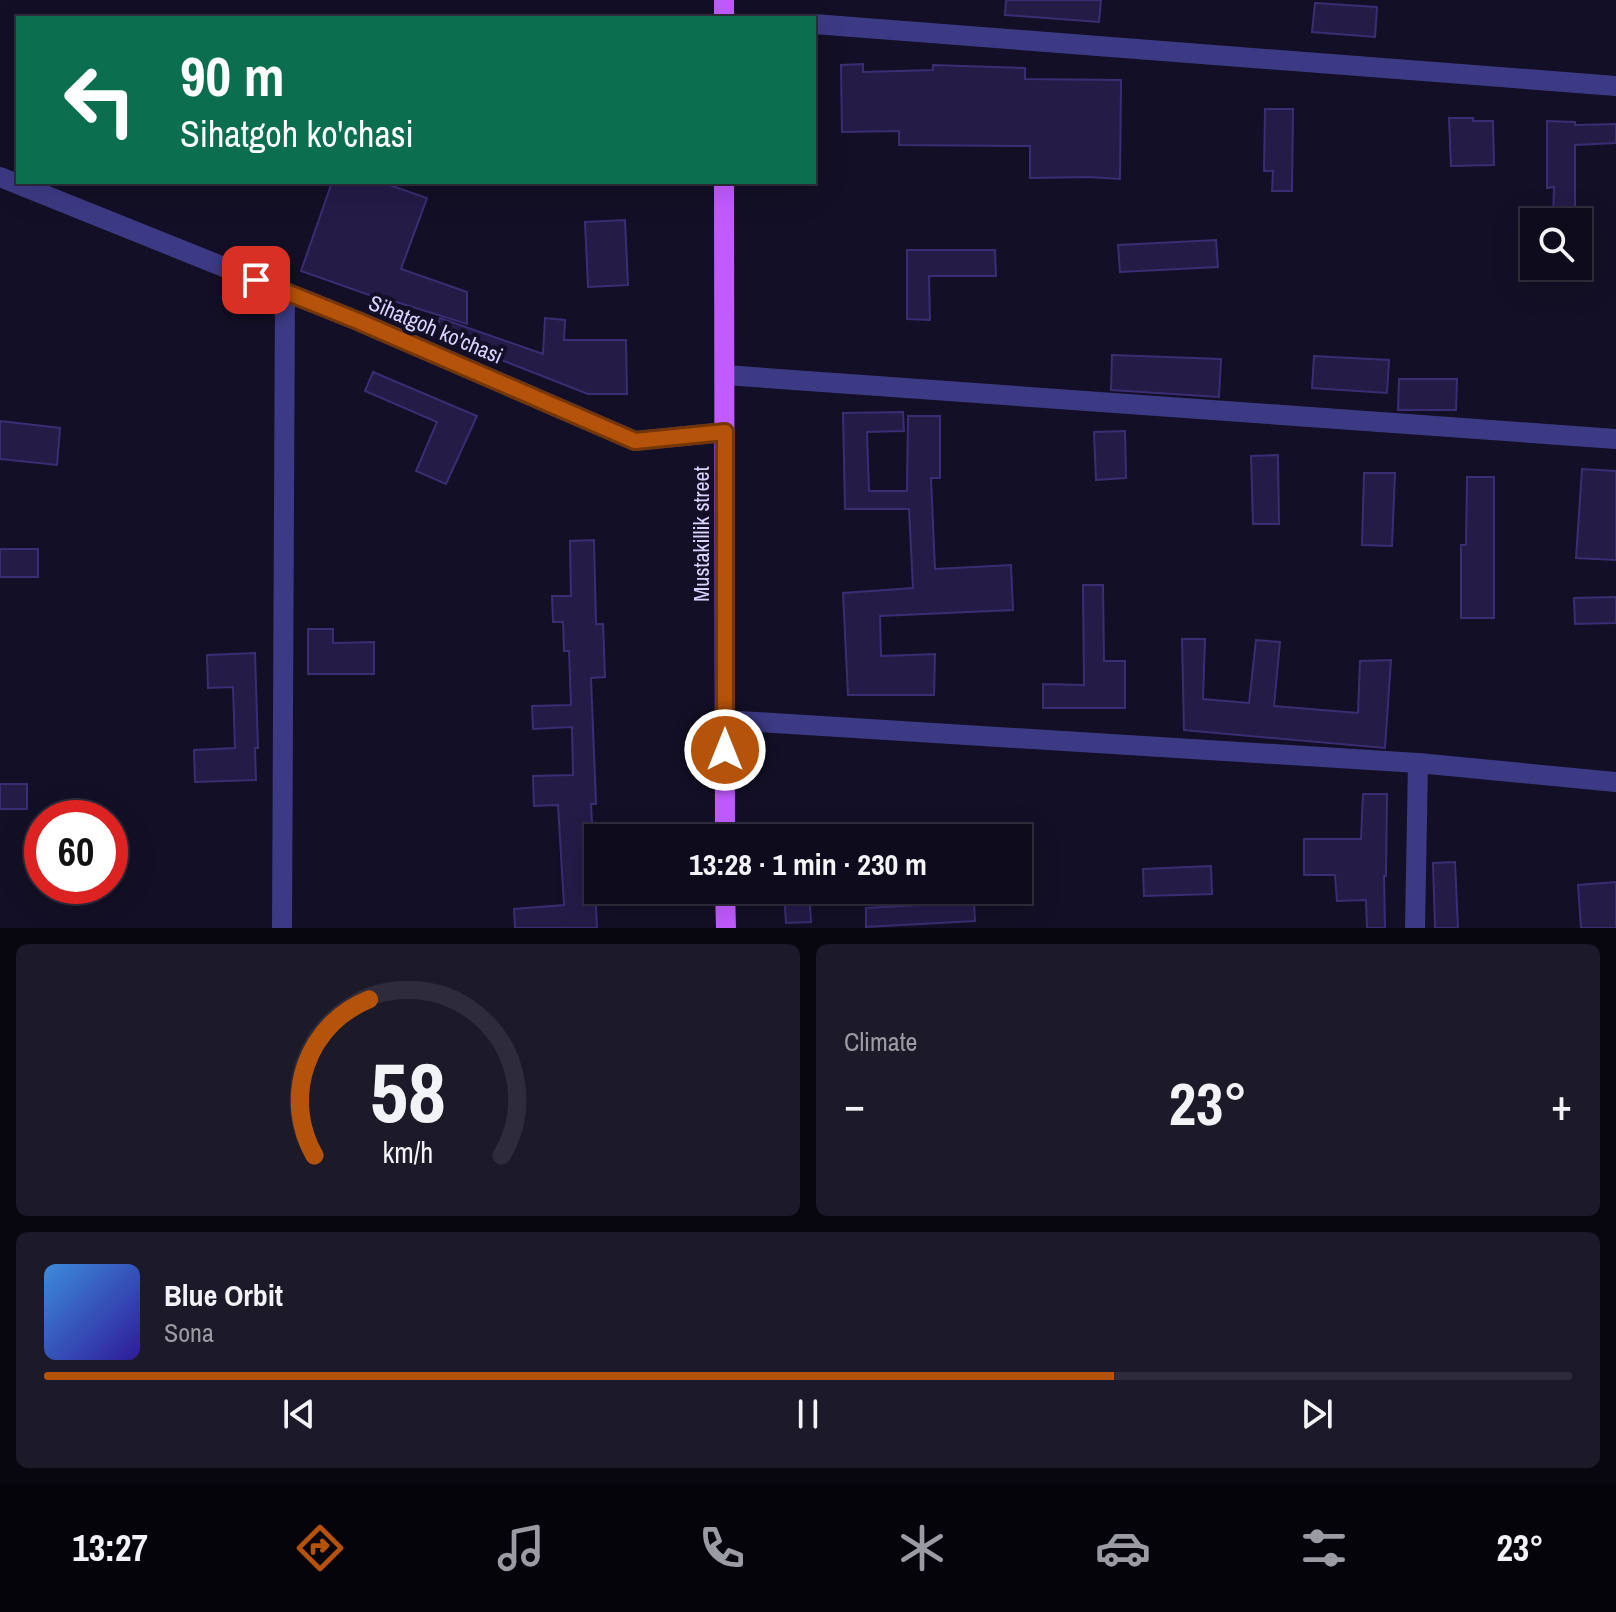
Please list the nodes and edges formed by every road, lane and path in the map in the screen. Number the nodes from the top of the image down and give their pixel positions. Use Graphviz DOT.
graph roads {
  1 [pos="816,24"];
  2 [pos="1616,86"];
  3 [pos="17,184"];
  4 [pos="724,184"];
  5 [pos="285,292"];
  6 [pos="725,375"];
  7 [pos="725,432"];
  8 [pos="1616,439"];
  9 [pos="725,720"];
  10 [pos="1418,763"];
  11 [pos="1616,782"];
  12 [pos="725,824"];
  13 [pos="725,904"];
  14 [pos="282,928"];
  15 [pos="726,928"];
  16 [pos="1415,928"];
  1 -- 2 [label="street"];
  3 -- 5 [label="street, Sihatgoh ko'chasi"];
  4 -- 6 [label="main road, Mustakillik street"];
  5 -- 7 [label="street, Sihatgoh ko'chasi"];
  5 -- 14 [label="street"];
  6 -- 7 [label="main road, Mustakillik street"];
  6 -- 8 [label="street"];
  7 -- 9 [label="main road, Mustakillik street"];
  9 -- 10 [label="street"];
  9 -- 12 [label="main road, Mustakillik street"];
  10 -- 11 [label="street"];
  10 -- 16 [label="street"];
  13 -- 15 [label="main road"];
}
